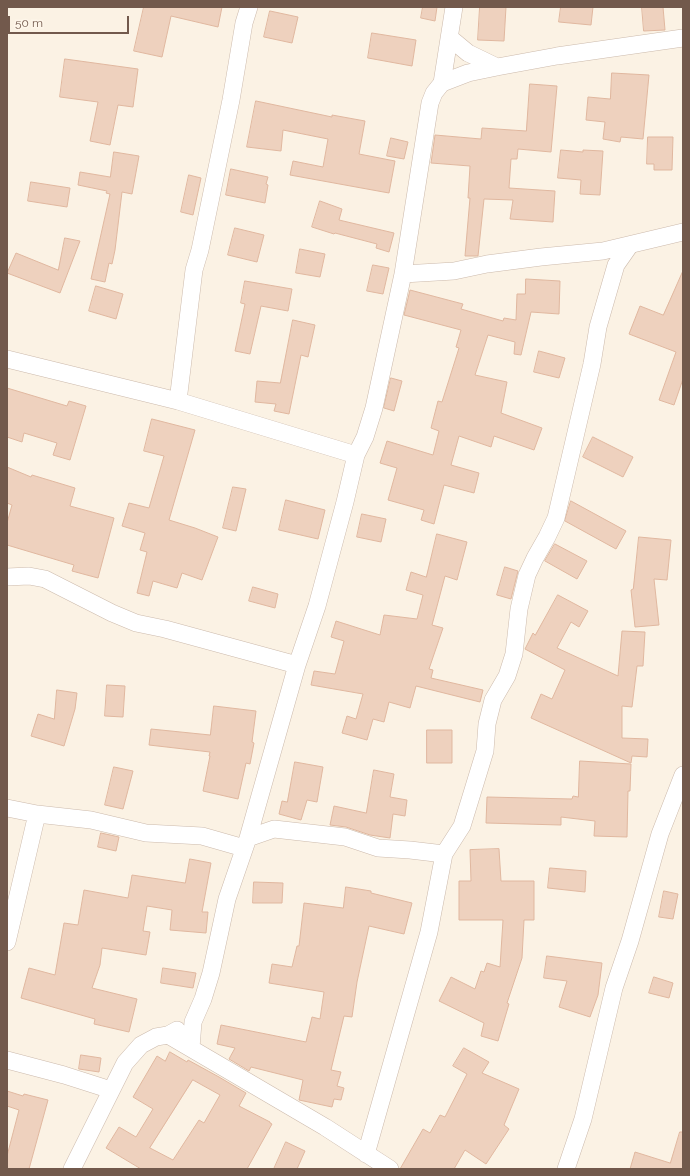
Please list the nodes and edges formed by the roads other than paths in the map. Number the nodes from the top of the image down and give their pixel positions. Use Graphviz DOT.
graph roads {
  1 [pos="249,7"];
  2 [pos="454,7"];
  3 [pos="450,38"];
  4 [pos="683,38"];
  5 [pos="497,67"];
  6 [pos="442,83"];
  7 [pos="683,232"];
  8 [pos="630,245"];
  9 [pos="603,251"];
  10 [pos="616,265"];
  11 [pos="403,274"];
  12 [pos="7,359"];
  13 [pos="178,401"];
  14 [pos="356,455"];
  15 [pos="7,576"];
  16 [pos="297,665"];
  17 [pos="683,775"];
  18 [pos="7,808"];
  19 [pos="255,813"];
  20 [pos="37,814"];
  21 [pos="274,829"];
  22 [pos="246,843"];
  23 [pos="444,854"];
  24 [pos="7,942"];
  25 [pos="193,1022"];
  26 [pos="168,1035"];
  27 [pos="191,1048"];
  28 [pos="7,1060"];
  29 [pos="111,1090"];
  30 [pos="366,1154"];
  31 [pos="72,1169"];
  32 [pos="390,1169"];
  33 [pos="566,1169"];
  1 -- 13 [label="street"];
  2 -- 3 [label="street"];
  3 -- 5 [label="street"];
  3 -- 6 [label="street"];
  4 -- 5 [label="street"];
  5 -- 6 [label="street"];
  6 -- 11 [label="street"];
  7 -- 8 [label="street"];
  8 -- 9 [label="street"];
  8 -- 10 [label="street"];
  9 -- 10 [label="street"];
  9 -- 11 [label="street"];
  10 -- 23 [label="street"];
  11 -- 14 [label="street"];
  12 -- 13 [label="street"];
  13 -- 14 [label="street"];
  14 -- 16 [label="street"];
  15 -- 16 [label="street"];
  16 -- 19 [label="street"];
  17 -- 33 [label="street"];
  18 -- 20 [label="street"];
  19 -- 21 [label="street"];
  19 -- 22 [label="street"];
  20 -- 22 [label="street"];
  20 -- 24 [label="street"];
  21 -- 22 [label="street"];
  21 -- 23 [label="street"];
  22 -- 25 [label="street"];
  23 -- 30 [label="street"];
  25 -- 26 [label="street"];
  25 -- 27 [label="street"];
  26 -- 27 [label="street"];
  26 -- 29 [label="street"];
  27 -- 30 [label="street"];
  28 -- 29 [label="street"];
  29 -- 31 [label="street"];
  30 -- 32 [label="street"];
}
